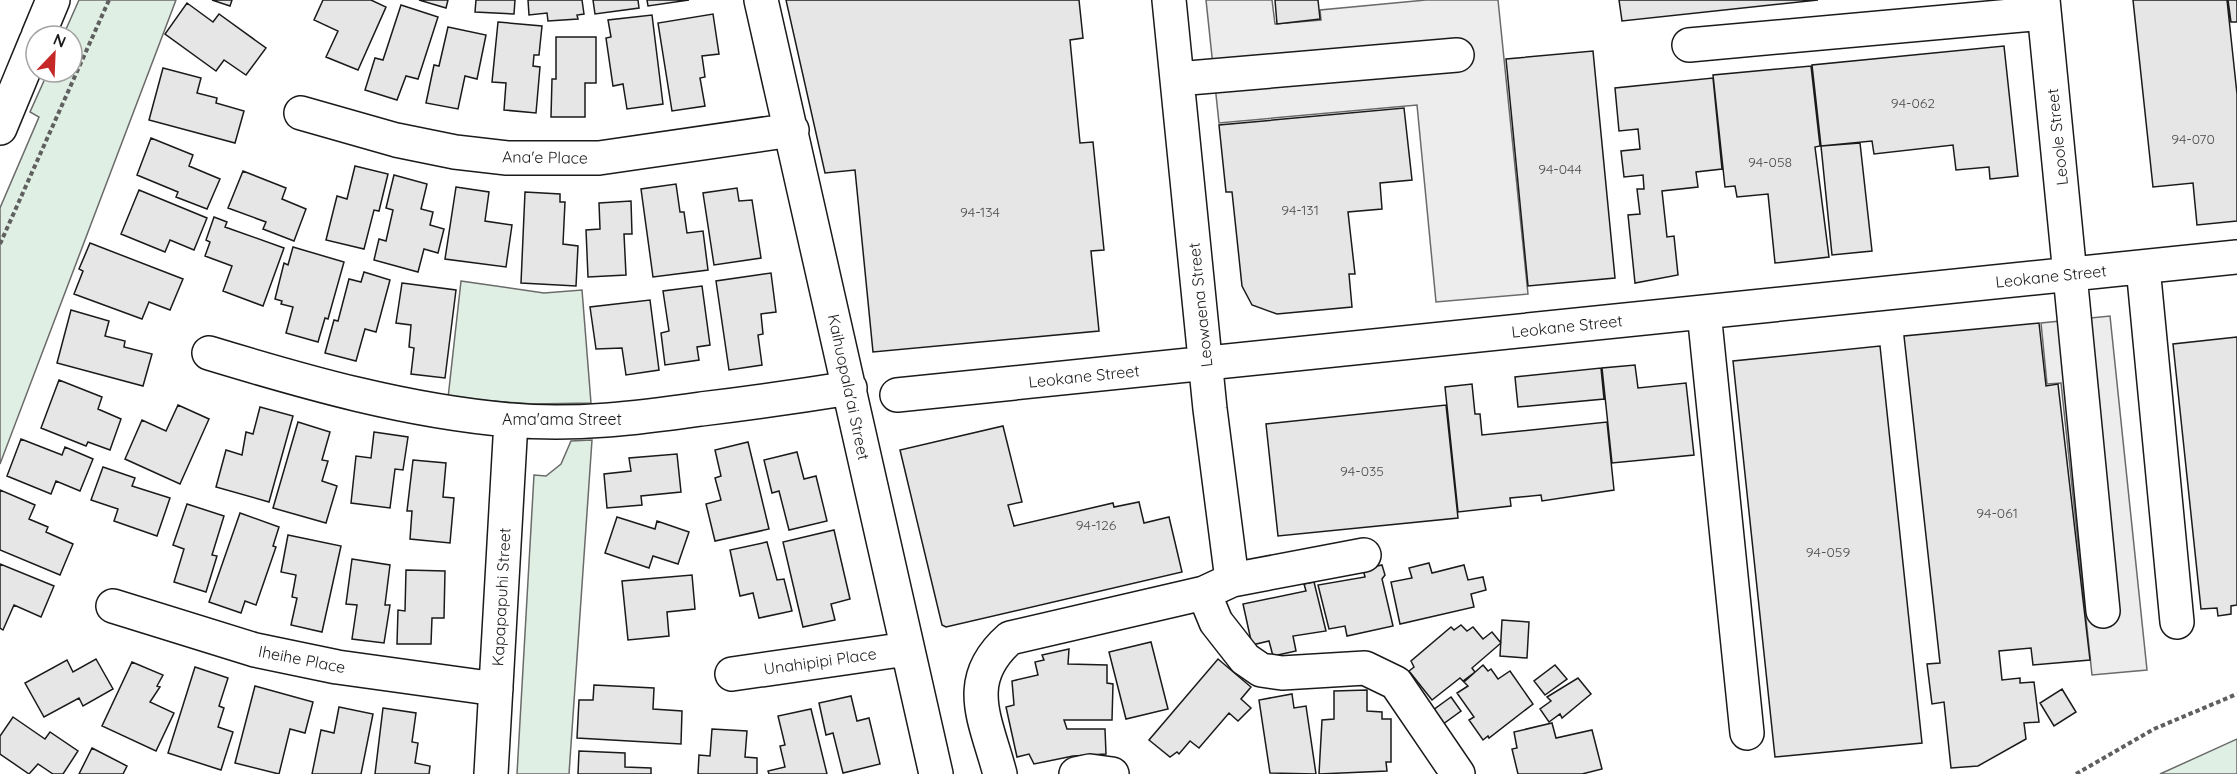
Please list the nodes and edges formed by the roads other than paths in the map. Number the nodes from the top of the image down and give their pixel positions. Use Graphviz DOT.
graph roads {
  1 [pos="53,0"];
  2 [pos="761,0"];
  3 [pos="1169,0"];
  4 [pos="2043,6"];
  5 [pos="43,24"];
  6 [pos="1689,45"];
  7 [pos="1457,55"];
  8 [pos="24,70"];
  9 [pos="1177,78"];
  10 [pos="302,113"];
  11 [pos="0,128"];
  12 [pos="792,130"];
  13 [pos="2237,257"];
  14 [pos="2142,267"];
  15 [pos="2070,274"];
  16 [pos="1704,312"];
  17 [pos="209,353"];
  18 [pos="1206,364"];
  19 [pos="850,388"];
  20 [pos="897,395"];
  21 [pos="512,421"];
  22 [pos="1364,555"];
  23 [pos="1218,586"];
  24 [pos="113,606"];
  25 [pos="2103,611"];
  26 [pos="2177,622"];
  27 [pos="907,649"];
  28 [pos="732,674"];
  29 [pos="496,689"];
  30 [pos="1747,733"];
  31 [pos="491,774"];
  32 [pos="936,774"];
  33 [pos="1000,774"];
  34 [pos="1076,774"];
  35 [pos="1112,774"];
  36 [pos="1458,774"];
  1 -- 5 [label="main road"];
  2 -- 12 [label="main road, Kaihuopala'ai Street"];
  3 -- 9 [label="main road, Leowaena Street"];
  4 -- 6 [label="main road"];
  4 -- 15 [label="main road, Leoole Street"];
  7 -- 9 [label="main road"];
  8 -- 11 [label="main road"];
  9 -- 18 [label="main road, Leowaena Street"];
  10 -- 12 [label="main road, Ana'e Place"];
  12 -- 19 [label="main road, Kaihuopala'ai Street"];
  13 -- 14 [label="main road, Leokane Street"];
  14 -- 15 [label="main road, Leokane Street"];
  14 -- 26 [label="main road"];
  15 -- 16 [label="main road, Leokane Street"];
  15 -- 25 [label="main road, Leoole Street"];
  16 -- 18 [label="main road, Leokane Street"];
  16 -- 30 [label="main road"];
  17 -- 21 [label="main road, Ama'ama Street"];
  18 -- 20 [label="main road, Leokane Street"];
  18 -- 23 [label="main road, Leowaena Street"];
  19 -- 21 [label="main road, Ama'ama Street"];
  19 -- 27 [label="main road, Kaihuopala'ai Street"];
  21 -- 29 [label="main road, Kapapapuhi Street"];
  22 -- 23 [label="main road"];
  23 -- 33 [label="main road"];
  23 -- 36 [label="main road, Leowaena Street"];
  24 -- 29 [label="main road, Iheihe Place"];
  27 -- 28 [label="main road, Unahipipi Place"];
  27 -- 32 [label="main road, Kaihuopala'ai Street"];
  29 -- 31 [label="main road, Kapapapuhi Street"];
  34 -- 35 [label="main road"];
}
